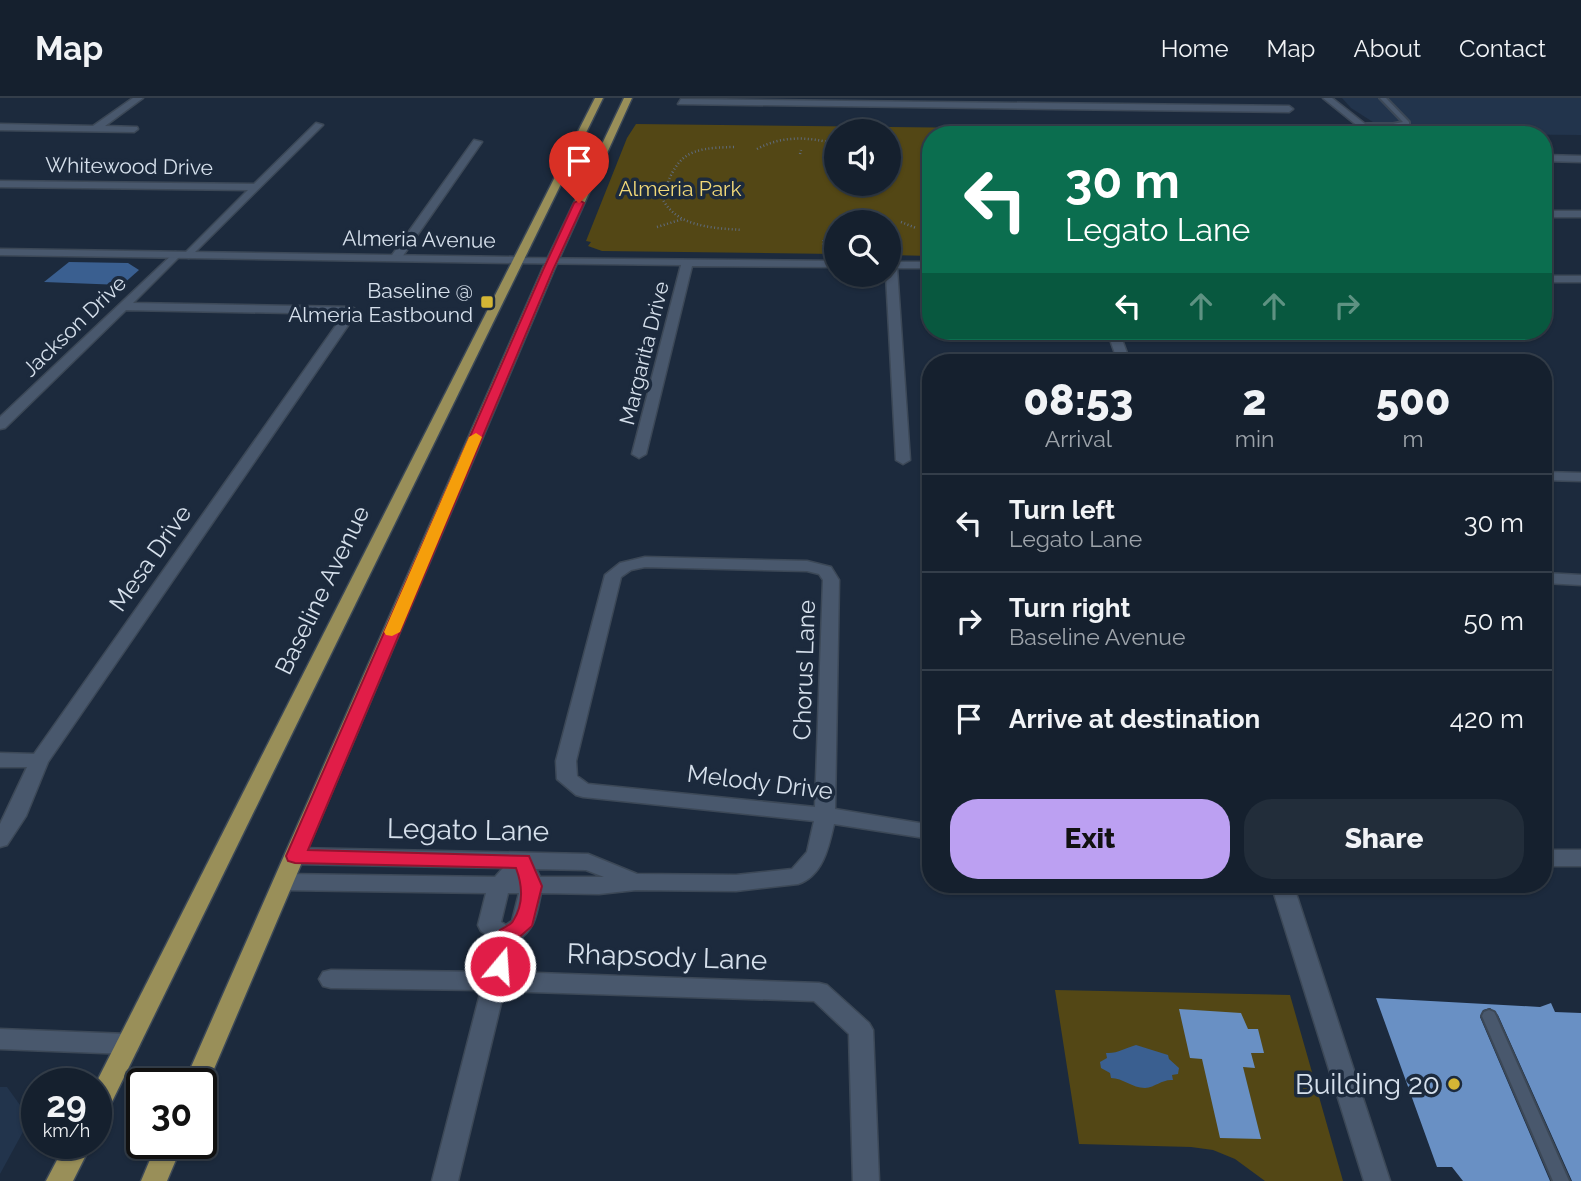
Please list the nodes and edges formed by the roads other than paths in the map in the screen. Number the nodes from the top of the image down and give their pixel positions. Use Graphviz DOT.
graph roads {
  1 [pos="139,98"];
  2 [pos="599,98"];
  3 [pos="628,98"];
  4 [pos="1327,98"];
  5 [pos="1383,98"];
  6 [pos="681,102"];
  7 [pos="967,102"];
  8 [pos="1289,108"];
  9 [pos="319,125"];
  10 [pos="1364,126"];
  11 [pos="1396,126"];
  12 [pos="0,127"];
  13 [pos="96,128"];
  14 [pos="134,130"];
  15 [pos="477,142"];
  16 [pos="1552,158"];
  17 [pos="1581,159"];
  18 [pos="0,184"];
  19 [pos="257,187"];
  20 [pos="1552,214"];
  21 [pos="1581,214"];
  22 [pos="0,252"];
  23 [pos="175,255"];
  24 [pos="189,255"];
  25 [pos="396,258"];
  26 [pos="517,260"];
  27 [pos="552,260"];
  28 [pos="687,262"];
  29 [pos="824,264"];
  30 [pos="901,265"];
  31 [pos="922,265"];
  32 [pos="1552,279"];
  33 [pos="1581,279"];
  34 [pos="891,287"];
  35 [pos="122,306"];
  36 [pos="0,425"];
  37 [pos="639,454"];
  38 [pos="903,460"];
  39 [pos="1552,476"];
  40 [pos="1581,477"];
  41 [pos="825,570"];
  42 [pos="1552,578"];
  43 [pos="1581,580"];
  44 [pos="0,760"];
  45 [pos="39,761"];
  46 [pos="825,815"];
  47 [pos="922,831"];
  48 [pos="0,840"];
  49 [pos="817,854"];
  50 [pos="295,856"];
  51 [pos="1552,858"];
  52 [pos="1581,858"];
  53 [pos="523,861"];
  54 [pos="284,882"];
  55 [pos="636,882"];
  56 [pos="499,886"];
  57 [pos="533,886"];
  58 [pos="1285,893"];
  59 [pos="506,937"];
  60 [pos="331,979"];
  61 [pos="497,981"];
  62 [pos="1489,1016"];
  63 [pos="0,1039"];
  64 [pos="128,1044"];
  65 [pos="203,1068"];
  66 [pos="112,1076"];
  67 [pos="71,1159"];
  68 [pos="163,1159"];
  69 [pos="59,1181"];
  70 [pos="153,1181"];
  71 [pos="445,1181"];
  72 [pos="866,1181"];
  73 [pos="1377,1181"];
  74 [pos="1561,1181"];
  1 -- 13 [label="street"];
  2 -- 26 [label="main road, Baseline Avenue"];
  3 -- 27 [label="main road"];
  4 -- 10 [label="street"];
  5 -- 11 [label="lane"];
  6 -- 7 [label="street"];
  7 -- 8 [label="street"];
  9 -- 19 [label="street"];
  12 -- 13 [label="street"];
  13 -- 14 [label="street"];
  15 -- 25 [label="street"];
  16 -- 17 [label="street"];
  18 -- 19 [label="street, Whitewood Drive"];
  19 -- 24 [label="street"];
  20 -- 21 [label="street"];
  22 -- 23 [label="street, Almeria Avenue"];
  23 -- 24 [label="street, Almeria Avenue"];
  23 -- 35 [label="street, Jackson Drive"];
  24 -- 25 [label="street, Almeria Avenue"];
  25 -- 26 [label="street, Almeria Avenue"];
  26 -- 27 [label="street, Almeria Avenue"];
  26 -- 64 [label="main road, Baseline Avenue"];
  27 -- 28 [label="street, Almeria Avenue"];
  27 -- 50 [label="main road"];
  28 -- 29 [label="street, Almeria Avenue"];
  28 -- 37 [label="street, Margarita Drive"];
  30 -- 31 [label="street"];
  32 -- 33 [label="street"];
  34 -- 38 [label="street"];
  35 -- 36 [label="street, Jackson Drive"];
  35 -- 45 [label="street, Mesa Drive"];
  39 -- 40 [label="street"];
  41 -- 46 [label="street, Chorus Lane"];
  41 -- 46 [label="street, Melody Drive"];
  42 -- 43 [label="street"];
  44 -- 45 [label="street"];
  45 -- 48 [label="street, Mesa Drive"];
  46 -- 47 [label="street, Melody Drive"];
  46 -- 49 [label="street, Chorus Lane"];
  49 -- 55 [label="street, Legato Lane"];
  50 -- 53 [label="street, Legato Lane"];
  50 -- 54 [label="main road"];
  51 -- 52 [label="street"];
  53 -- 55 [label="street, Legato Lane"];
  53 -- 56 [label="street"];
  53 -- 57 [label="street"];
  54 -- 56 [label="street, Legato Lane"];
  54 -- 65 [label="main road"];
  55 -- 57 [label="street, Legato Lane"];
  56 -- 57 [label="street, Legato Lane"];
  56 -- 59 [label="street"];
  57 -- 59 [label="street"];
  58 -- 73 [label="street"];
  59 -- 61 [label="street"];
  60 -- 61 [label="street, Rhapsody Lane"];
  61 -- 71 [label="street"];
  61 -- 72 [label="street, Rhapsody Lane"];
  62 -- 74 [label="lane"];
  63 -- 64 [label="street"];
  64 -- 66 [label="main road, Baseline Avenue"];
  67 -- 69 [label="main road"];
  68 -- 70 [label="main road"];
}
